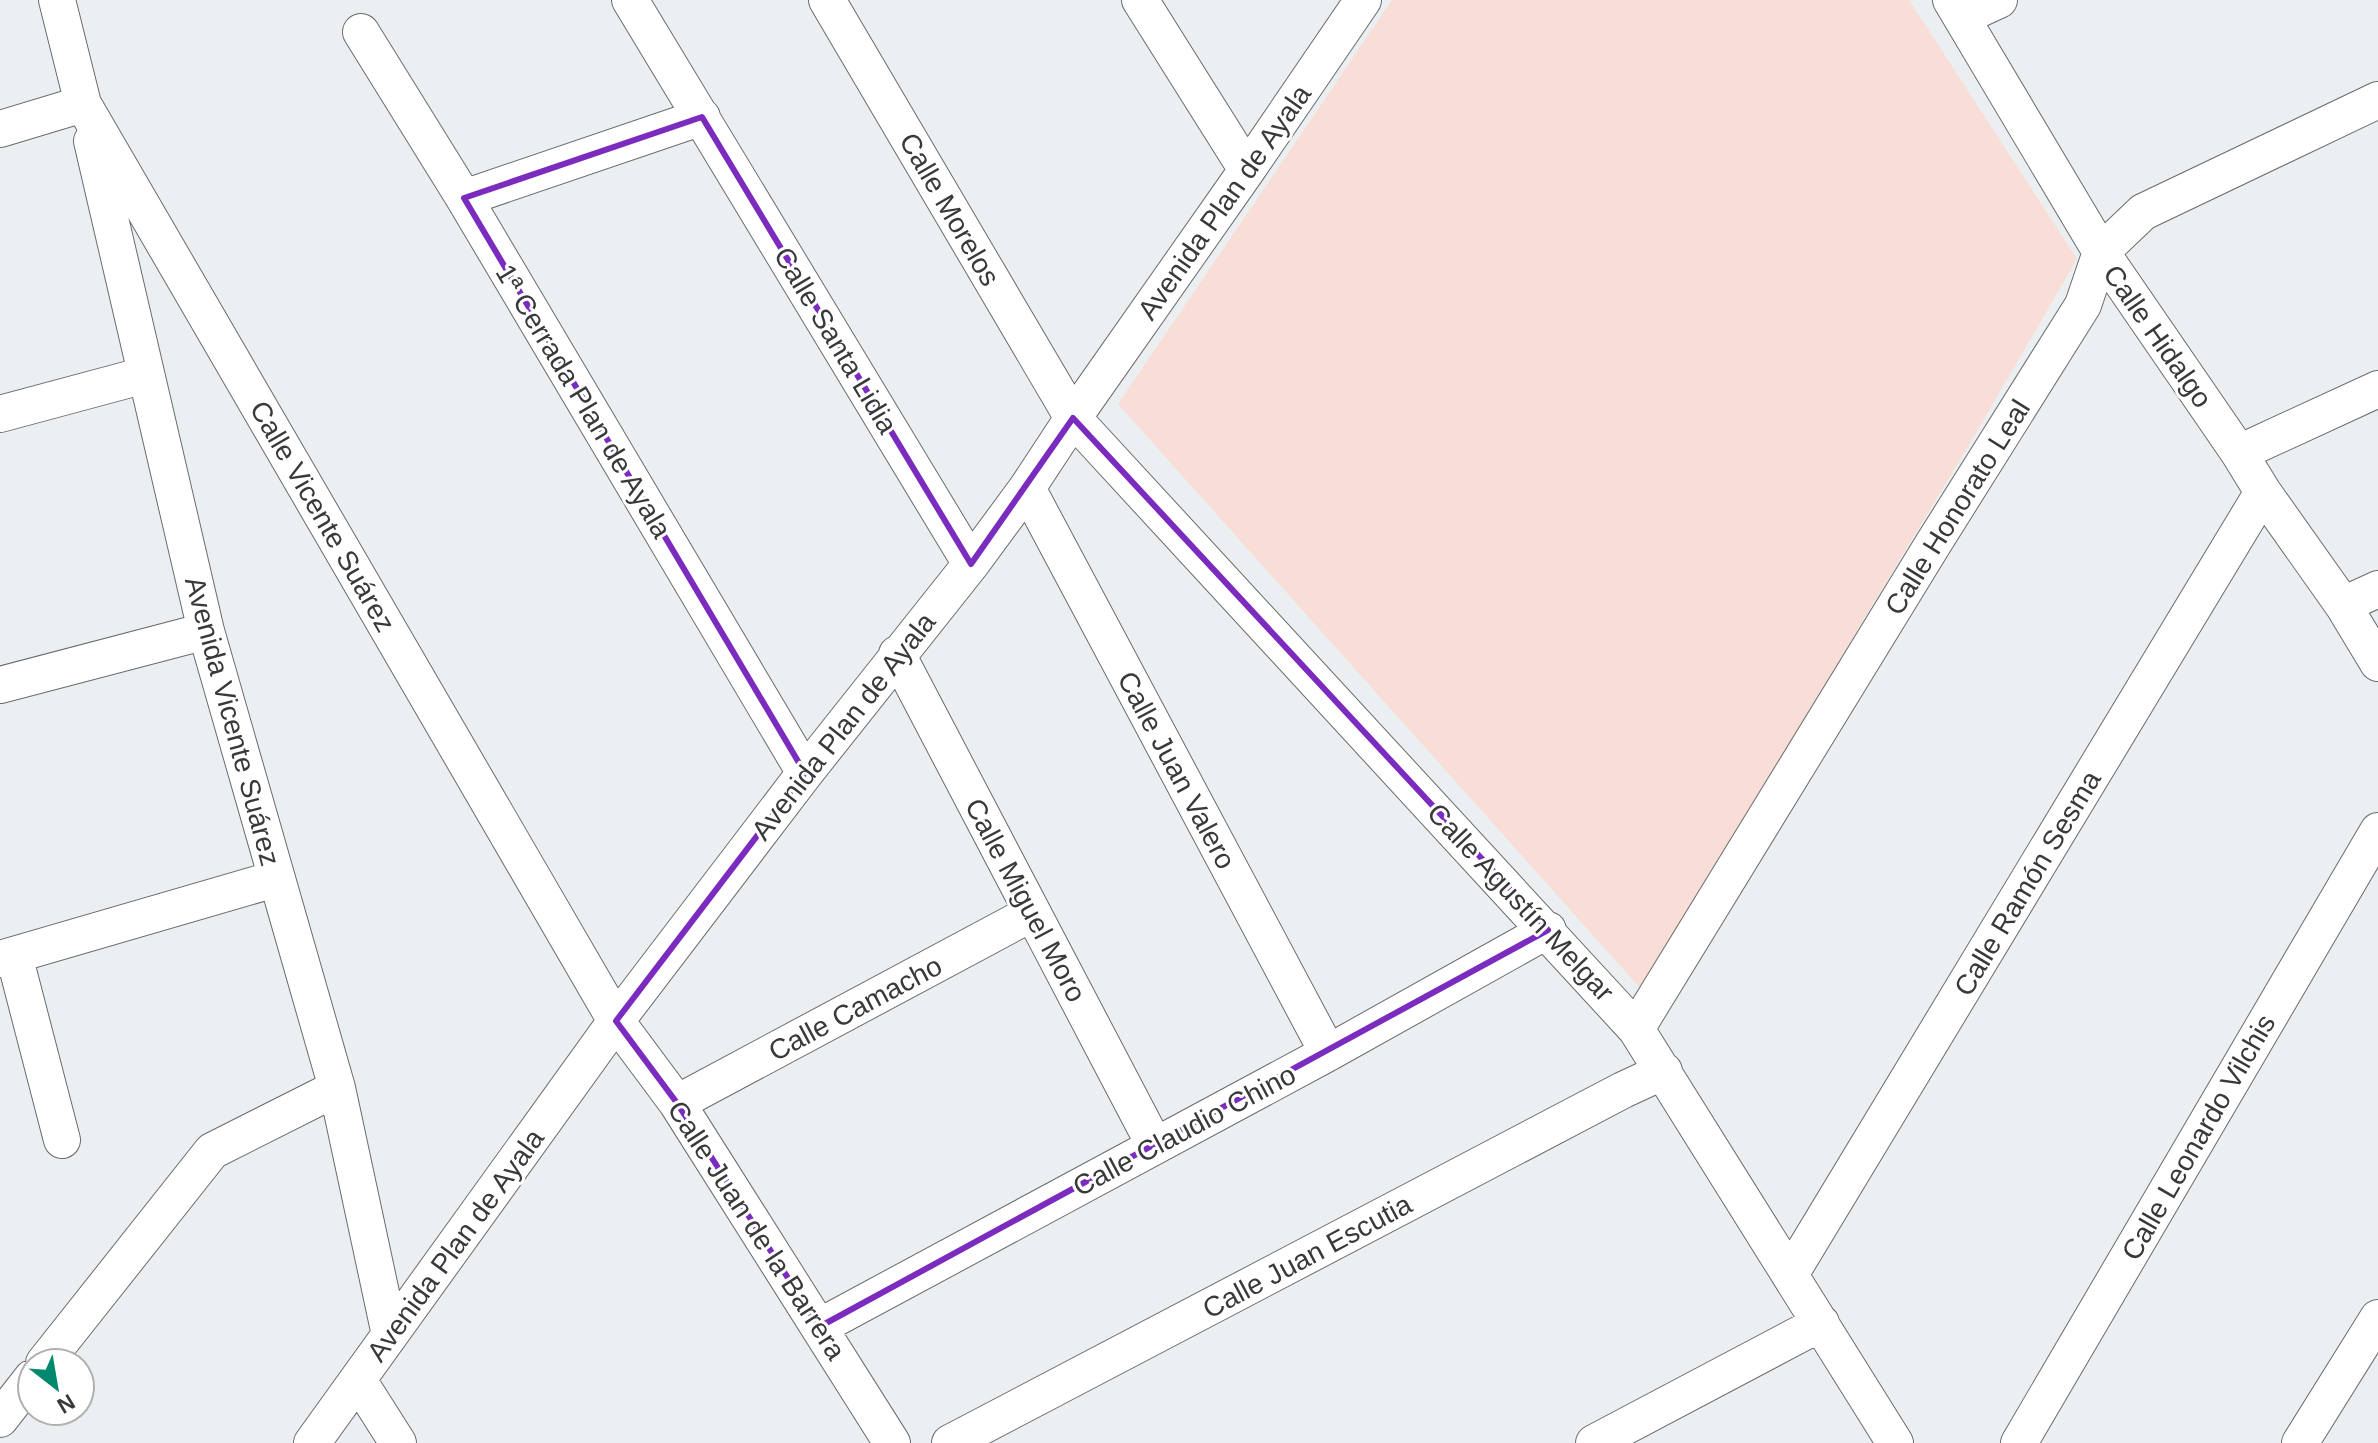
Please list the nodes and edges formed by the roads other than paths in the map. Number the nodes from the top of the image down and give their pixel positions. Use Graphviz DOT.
graph roads {
  1 [pos="57,0"];
  2 [pos="630,0"];
  3 [pos="827,0"];
  4 [pos="1140,0"];
  5 [pos="1363,0"];
  6 [pos="1999,0"];
  7 [pos="1956,9"];
  8 [pos="361,32"];
  9 [pos="2378,100"];
  10 [pos="83,104"];
  11 [pos="702,117"];
  12 [pos="0,129"];
  13 [pos="1247,170"];
  14 [pos="464,198"];
  15 [pos="2101,252"];
  16 [pos="145,375"];
  17 [pos="2378,389"];
  18 [pos="0,414"];
  19 [pos="1073,418"];
  20 [pos="2239,453"];
  21 [pos="1027,488"];
  22 [pos="2263,492"];
  23 [pos="971,564"];
  24 [pos="2378,589"];
  25 [pos="2343,605"];
  26 [pos="206,631"];
  27 [pos="897,654"];
  28 [pos="2378,663"];
  29 [pos="0,685"];
  30 [pos="805,773"];
  31 [pos="2378,831"];
  32 [pos="275,879"];
  33 [pos="1032,913"];
  34 [pos="1548,930"];
  35 [pos="7,957"];
  36 [pos="616,1021"];
  37 [pos="1636,1029"];
  38 [pos="1328,1053"];
  39 [pos="1664,1071"];
  40 [pos="337,1088"];
  41 [pos="677,1103"];
  42 [pos="62,1140"];
  43 [pos="1155,1146"];
  44 [pos="1791,1273"];
  45 [pos="2378,1318"];
  46 [pos="1821,1323"];
  47 [pos="819,1327"];
  48 [pos="390,1335"];
  49 [pos="57,1347"];
  50 [pos="358,1380"];
  51 [pos="16,1398"];
  52 [pos="0,1419"];
  53 [pos="312,1443"];
  54 [pos="398,1443"];
  55 [pos="892,1443"];
  56 [pos="950,1443"];
  57 [pos="1594,1443"];
  58 [pos="1895,1443"];
  59 [pos="2019,1443"];
  60 [pos="2300,1443"];
  1 -- 10 [label="street, Calle Vicente Suárez"];
  2 -- 11 [label="street, Calle Santa Lidia"];
  3 -- 19 [label="street, Calle Morelos"];
  4 -- 13 [label="street"];
  5 -- 13 [label="street, Avenida Plan de Ayala"];
  6 -- 7 [label="street"];
  7 -- 15 [label="street, Calle Hidalgo"];
  8 -- 14 [label="street, 1ª Cerrada Plan de Ayala"];
  9 -- 15 [label="street, Calle Honorato Leal"];
  10 -- 12 [label="street"];
  10 -- 16 [label="street, Avenida Vicente Suárez"];
  10 -- 36 [label="street, Calle Vicente Suárez"];
  11 -- 14 [label="street"];
  11 -- 23 [label="street, Calle Santa Lidia"];
  13 -- 19 [label="street, Avenida Plan de Ayala"];
  14 -- 30 [label="street, 1ª Cerrada Plan de Ayala"];
  15 -- 20 [label="street, Calle Hidalgo"];
  15 -- 37 [label="street, Calle Honorato Leal"];
  16 -- 18 [label="street"];
  16 -- 26 [label="street, Avenida Vicente Suárez"];
  17 -- 20 [label="street"];
  19 -- 21 [label="street, Avenida Plan de Ayala"];
  19 -- 34 [label="street, Calle Agustín Melgar"];
  20 -- 22 [label="street, Calle Hidalgo"];
  21 -- 23 [label="street, Avenida Plan de Ayala"];
  21 -- 38 [label="street, Calle Juan Valero"];
  22 -- 25 [label="street, Calle Hidalgo"];
  22 -- 44 [label="street, Calle Ramón Sesma"];
  23 -- 27 [label="street, Avenida Plan de Ayala"];
  24 -- 25 [label="street"];
  25 -- 28 [label="street, Calle Hidalgo"];
  26 -- 29 [label="street"];
  26 -- 32 [label="street, Avenida Vicente Suárez"];
  27 -- 30 [label="street, Avenida Plan de Ayala"];
  27 -- 33 [label="street, Calle Miguel Moro"];
  30 -- 36 [label="street, Avenida Plan de Ayala"];
  31 -- 59 [label="street, Calle Leonardo Vilchis"];
  32 -- 35 [label="street"];
  32 -- 40 [label="street, Avenida Vicente Suárez"];
  33 -- 41 [label="street, Calle Camacho"];
  33 -- 43 [label="street, Calle Miguel Moro"];
  34 -- 37 [label="street, Calle Agustín Melgar"];
  34 -- 38 [label="street, Calle Claudio Chino"];
  35 -- 42 [label="street"];
  36 -- 41 [label="street, Calle Juan de la Barrera"];
  36 -- 48 [label="street, Avenida Plan de Ayala"];
  37 -- 39 [label="street, Calle Agustín Melgar"];
  38 -- 43 [label="street, Calle Claudio Chino"];
  39 -- 44 [label="street, Calle Agustín Melgar"];
  39 -- 56 [label="street, Calle Juan Escutia"];
  40 -- 48 [label="street, Avenida Vicente Suárez"];
  40 -- 49 [label="street"];
  41 -- 47 [label="street, Calle Juan de la Barrera"];
  43 -- 47 [label="street, Calle Claudio Chino"];
  44 -- 46 [label="street, Calle Agustín Melgar"];
  45 -- 60 [label="street"];
  46 -- 57 [label="street"];
  46 -- 58 [label="street, Calle Agustín Melgar"];
  47 -- 55 [label="street, Calle Juan de la Barrera"];
  48 -- 50 [label="street, Avenida Plan de Ayala"];
  50 -- 53 [label="street, Avenida Plan de Ayala"];
  50 -- 54 [label="street"];
  51 -- 52 [label="street"];
}
